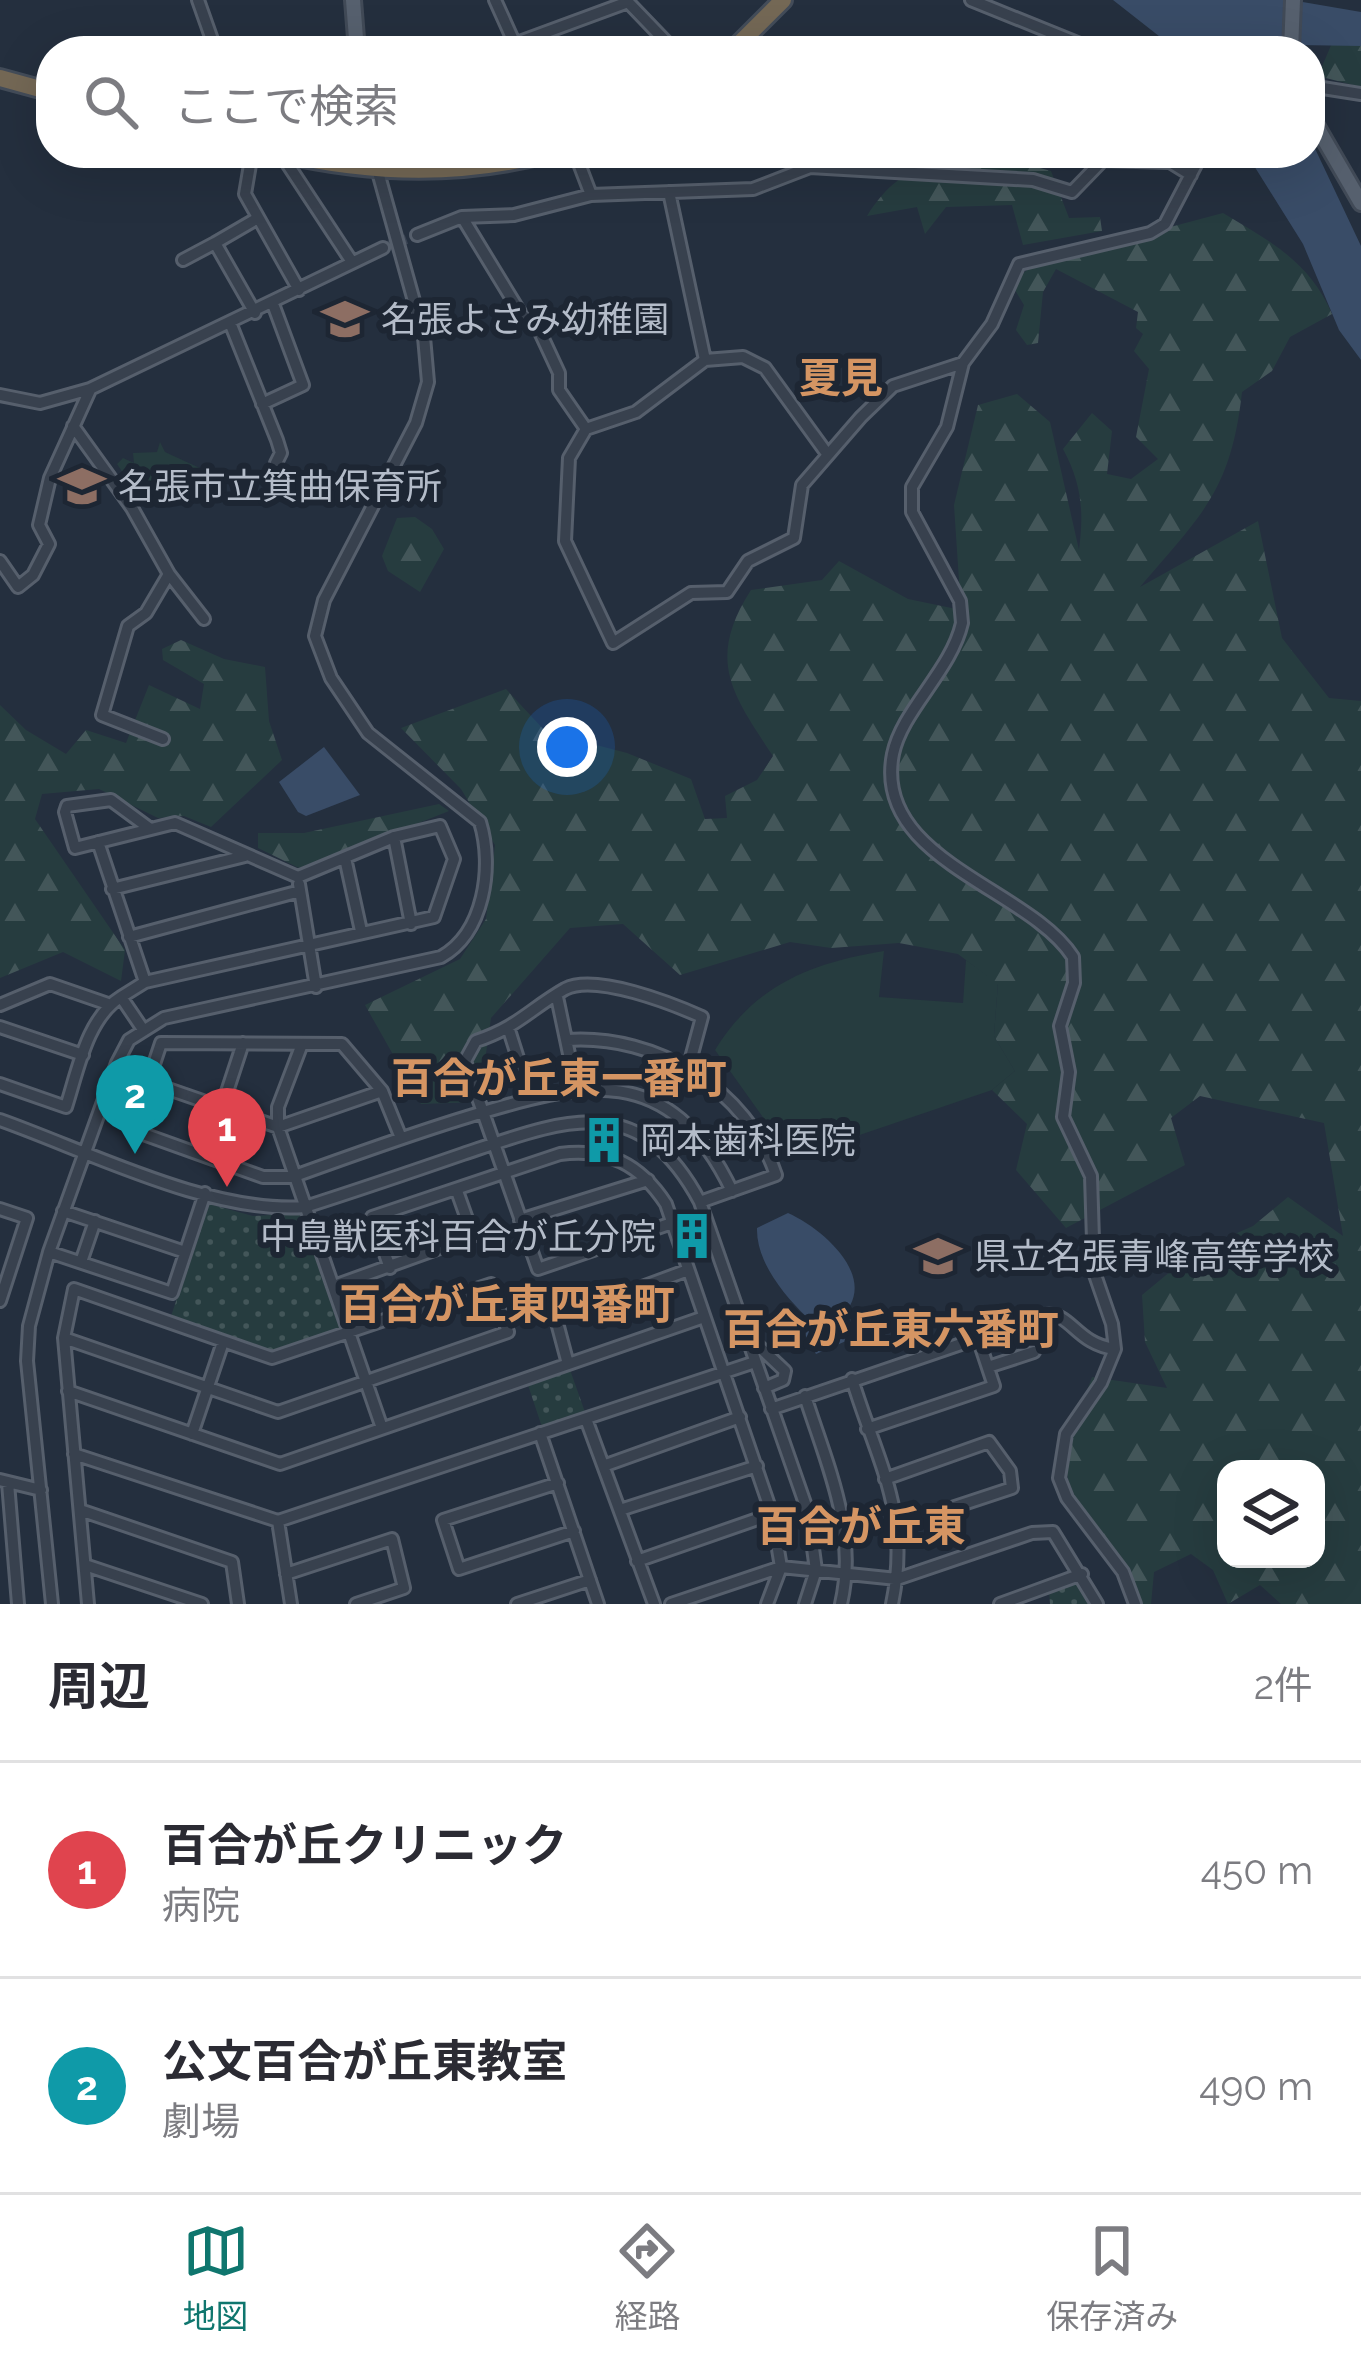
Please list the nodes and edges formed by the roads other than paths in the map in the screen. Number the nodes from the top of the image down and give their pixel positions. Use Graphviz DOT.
graph roads {
  1 [pos="198,0"];
  2 [pos="353,0"];
  3 [pos="495,0"];
  4 [pos="782,0"];
  5 [pos="971,0"];
  6 [pos="1293,0"];
  7 [pos="627,1"];
  8 [pos="209,36"];
  9 [pos="356,36"];
  10 [pos="511,36"];
  11 [pos="544,36"];
  12 [pos="661,36"];
  13 [pos="746,36"];
  14 [pos="1060,36"];
  15 [pos="1292,36"];
  16 [pos="0,78"];
  17 [pos="36,88"];
  18 [pos="1325,88"];
  19 [pos="1361,94"];
  20 [pos="1325,141"];
  21 [pos="249,168"];
  22 [pos="290,168"];
  23 [pos="357,168"];
  24 [pos="377,168"];
  25 [pos="456,168"];
  26 [pos="581,168"];
  27 [pos="807,168"];
  28 [pos="827,168"];
  29 [pos="1094,168"];
  30 [pos="1179,168"];
  31 [pos="1195,168"];
  32 [pos="378,172"];
  33 [pos="1191,176"];
  34 [pos="669,192"];
  35 [pos="591,195"];
  36 [pos="1361,203"];
  37 [pos="258,218"];
  38 [pos="462,218"];
  39 [pos="417,235"];
  40 [pos="215,243"];
  41 [pos="383,248"];
  42 [pos="183,260"];
  43 [pos="352,262"];
  44 [pos="299,290"];
  45 [pos="273,304"];
  46 [pos="255,313"];
  47 [pos="231,325"];
  48 [pos="706,360"];
  49 [pos="963,364"];
  50 [pos="90,389"];
  51 [pos="0,395"];
  52 [pos="262,404"];
  53 [pos="73,426"];
  54 [pos="586,429"];
  55 [pos="828,454"];
  56 [pos="276,463"];
  57 [pos="0,561"];
  58 [pos="170,574"];
  59 [pos="204,619"];
  60 [pos="163,740"];
  61 [pos="149,828"];
  62 [pos="394,837"];
  63 [pos="98,842"];
  64 [pos="248,855"];
  65 [pos="345,858"];
  66 [pos="454,859"];
  67 [pos="484,864"];
  68 [pos="298,877"];
  69 [pos="112,889"];
  70 [pos="300,891"];
  71 [pos="411,924"];
  72 [pos="362,931"];
  73 [pos="129,937"];
  74 [pos="310,942"];
  75 [pos="145,982"];
  76 [pos="316,987"];
  77 [pos="121,997"];
  78 [pos="557,997"];
  79 [pos="108,1004"];
  80 [pos="0,1005"];
  81 [pos="0,1027"];
  82 [pos="142,1028"];
  83 [pos="509,1030"];
  84 [pos="567,1040"];
  85 [pos="243,1043"];
  86 [pos="302,1043"];
  87 [pos="83,1054"];
  88 [pos="688,1070"];
  89 [pos="148,1082"];
  90 [pos="0,1084"];
  91 [pos="576,1087"];
  92 [pos="382,1091"];
  93 [pos="530,1096"];
  94 [pos="222,1107"];
  95 [pos="482,1112"];
  96 [pos="0,1120"];
  97 [pos="278,1127"];
  98 [pos="639,1133"];
  99 [pos="401,1138"];
  100 [pos="493,1144"];
  101 [pos="86,1151"];
  102 [pos="625,1160"];
  103 [pos="504,1174"];
  104 [pos="292,1177"];
  105 [pos="648,1180"];
  106 [pos="457,1191"];
  107 [pos="732,1191"];
  108 [pos="205,1193"];
  109 [pos="700,1202"];
  110 [pos="305,1207"];
  111 [pos="0,1209"];
  112 [pos="63,1211"];
  113 [pos="520,1220"];
  114 [pos="94,1221"];
  115 [pos="672,1223"];
  116 [pos="50,1252"];
  117 [pos="185,1252"];
  118 [pos="81,1262"];
  119 [pos="4,1264"];
  120 [pos="390,1268"];
  121 [pos="688,1270"];
  122 [pos="334,1286"];
  123 [pos="0,1301"];
  124 [pos="704,1318"];
  125 [pos="348,1335"];
  126 [pos="746,1335"];
  127 [pos="64,1338"];
  128 [pos="978,1338"];
  129 [pos="223,1342"];
  130 [pos="1114,1349"];
  131 [pos="1034,1352"];
  132 [pos="755,1362"];
  133 [pos="568,1364"];
  134 [pos="988,1367"];
  135 [pos="725,1371"];
  136 [pos="852,1379"];
  137 [pos="365,1383"];
  138 [pos="764,1388"];
  139 [pos="206,1389"];
  140 [pos="68,1391"];
  141 [pos="805,1396"];
  142 [pos="770,1409"];
  143 [pos="740,1417"];
  144 [pos="586,1419"];
  145 [pos="382,1428"];
  146 [pos="867,1429"];
  147 [pos="540,1433"];
  148 [pos="191,1434"];
  149 [pos="74,1454"];
  150 [pos="605,1465"];
  151 [pos="757,1466"];
  152 [pos="885,1479"];
  153 [pos="4,1482"];
  154 [pos="558,1484"];
  155 [pos="40,1490"];
  156 [pos="80,1510"];
  157 [pos="620,1510"];
  158 [pos="772,1514"];
  159 [pos="278,1521"];
  160 [pos="900,1525"];
  161 [pos="574,1531"];
  162 [pos="5,1532"];
  163 [pos="637,1561"];
  164 [pos="85,1565"];
  165 [pos="782,1567"];
  166 [pos="816,1570"];
  167 [pos="286,1574"];
  168 [pos="848,1574"];
  169 [pos="1082,1574"];
  170 [pos="897,1579"];
  171 [pos="590,1580"];
  172 [pos="1039,1591"];
  173 [pos="18,1604"];
  174 [pos="52,1604"];
  175 [pos="88,1604"];
  176 [pos="202,1604"];
  177 [pos="238,1604"];
  178 [pos="291,1604"];
  179 [pos="356,1604"];
  180 [pos="517,1604"];
  181 [pos="598,1604"];
  182 [pos="654,1604"];
  183 [pos="671,1604"];
  184 [pos="767,1604"];
  185 [pos="805,1604"];
  186 [pos="841,1604"];
  187 [pos="892,1604"];
  188 [pos="1000,1604"];
  189 [pos="1044,1604"];
  190 [pos="1097,1604"];
  191 [pos="1135,1604"];
  1 -- 8 [label="street"];
  2 -- 9 [label="main road"];
  3 -- 10 [label="street"];
  4 -- 13 [label="highway"];
  5 -- 14 [label="street"];
  6 -- 15 [label="main road"];
  7 -- 11 [label="street"];
  7 -- 12 [label="street"];
  16 -- 17 [label="highway"];
  18 -- 19 [label="street"];
  20 -- 36 [label="main road"];
  21 -- 37 [label="street"];
  22 -- 43 [label="street"];
  23 -- 32 [label="highway"];
  24 -- 32 [label="main road"];
  25 -- 32 [label="highway"];
  26 -- 35 [label="street"];
  27 -- 34 [label="street"];
  28 -- 29 [label="street"];
  30 -- 33 [label="street"];
  31 -- 33 [label="street"];
  32 -- 67 [label="street"];
  33 -- 49 [label="street"];
  34 -- 35 [label="street"];
  34 -- 48 [label="street"];
  35 -- 38 [label="street"];
  37 -- 40 [label="street"];
  37 -- 44 [label="street"];
  38 -- 39 [label="street"];
  38 -- 54 [label="street"];
  40 -- 42 [label="street"];
  40 -- 46 [label="street"];
  41 -- 43 [label="street"];
  43 -- 44 [label="street"];
  44 -- 45 [label="street"];
  45 -- 46 [label="street"];
  45 -- 52 [label="street"];
  46 -- 47 [label="street"];
  47 -- 50 [label="street"];
  47 -- 52 [label="street"];
  48 -- 54 [label="street"];
  48 -- 55 [label="street"];
  49 -- 55 [label="street"];
  49 -- 130 [label="street"];
  50 -- 51 [label="street"];
  50 -- 53 [label="street"];
  52 -- 56 [label="street"];
  53 -- 57 [label="street"];
  53 -- 58 [label="street"];
  54 -- 55 [label="street"];
  58 -- 59 [label="street"];
  58 -- 60 [label="street"];
  61 -- 63 [label="street"];
  61 -- 63 [label="street"];
  61 -- 64 [label="street"];
  62 -- 65 [label="street"];
  62 -- 66 [label="street"];
  62 -- 71 [label="street"];
  63 -- 69 [label="street"];
  64 -- 68 [label="street"];
  64 -- 69 [label="street"];
  65 -- 68 [label="street"];
  65 -- 72 [label="street"];
  66 -- 67 [label="street"];
  66 -- 71 [label="street"];
  67 -- 76 [label="street"];
  68 -- 70 [label="street"];
  69 -- 73 [label="street"];
  70 -- 73 [label="street"];
  70 -- 74 [label="street"];
  71 -- 72 [label="street"];
  72 -- 74 [label="street"];
  73 -- 75 [label="street"];
  74 -- 75 [label="street"];
  74 -- 76 [label="street"];
  75 -- 77 [label="street"];
  76 -- 82 [label="street"];
  77 -- 79 [label="street"];
  77 -- 82 [label="street"];
  78 -- 83 [label="street"];
  78 -- 84 [label="street"];
  78 -- 88 [label="street"];
  79 -- 80 [label="street"];
  79 -- 87 [label="street"];
  81 -- 87 [label="street"];
  82 -- 101 [label="street"];
  83 -- 93 [label="street"];
  83 -- 95 [label="street"];
  84 -- 88 [label="street"];
  84 -- 91 [label="street"];
  85 -- 86 [label="street"];
  85 -- 89 [label="street"];
  85 -- 94 [label="street"];
  86 -- 92 [label="street"];
  86 -- 97 [label="street"];
  87 -- 90 [label="street"];
  88 -- 107 [label="street"];
  89 -- 94 [label="street"];
  89 -- 104 [label="street"];
  91 -- 93 [label="street"];
  91 -- 107 [label="street"];
  92 -- 97 [label="street"];
  92 -- 99 [label="street"];
  93 -- 95 [label="street"];
  94 -- 97 [label="street"];
  95 -- 99 [label="street"];
  95 -- 100 [label="street"];
  96 -- 101 [label="street"];
  97 -- 104 [label="street"];
  98 -- 100 [label="street"];
  98 -- 102 [label="street"];
  98 -- 109 [label="street"];
  99 -- 104 [label="street"];
  100 -- 103 [label="street"];
  100 -- 110 [label="street"];
  101 -- 108 [label="street"];
  101 -- 112 [label="street"];
  102 -- 103 [label="street"];
  102 -- 105 [label="street"];
  103 -- 106 [label="street"];
  103 -- 113 [label="street"];
  104 -- 110 [label="street"];
  105 -- 113 [label="street"];
  105 -- 115 [label="street"];
  106 -- 120 [label="street"];
  106 -- 120 [label="street"];
  107 -- 109 [label="street"];
  108 -- 110 [label="street"];
  108 -- 117 [label="street"];
  109 -- 126 [label="street"];
  110 -- 122 [label="street"];
  111 -- 119 [label="street"];
  112 -- 114 [label="street"];
  112 -- 116 [label="street"];
  113 -- 115 [label="street"];
  114 -- 117 [label="street"];
  114 -- 118 [label="street"];
  115 -- 121 [label="street"];
  116 -- 118 [label="street"];
  116 -- 155 [label="street"];
  117 -- 118 [label="street"];
  119 -- 123 [label="street"];
  120 -- 122 [label="street"];
  121 -- 124 [label="street"];
  121 -- 133 [label="street"];
  122 -- 125 [label="street"];
  124 -- 133 [label="street"];
  124 -- 135 [label="street"];
  125 -- 129 [label="street"];
  125 -- 137 [label="street"];
  125 -- 137 [label="street"];
  126 -- 132 [label="street"];
  126 -- 138 [label="street"];
  127 -- 129 [label="street"];
  127 -- 139 [label="street"];
  127 -- 140 [label="street"];
  128 -- 130 [label="street"];
  128 -- 134 [label="street"];
  128 -- 136 [label="street"];
  129 -- 139 [label="street"];
  130 -- 191 [label="street"];
  131 -- 134 [label="street"];
  132 -- 135 [label="street"];
  132 -- 138 [label="street"];
  133 -- 145 [label="street"];
  134 -- 146 [label="street"];
  135 -- 143 [label="street"];
  135 -- 144 [label="street"];
  136 -- 141 [label="street"];
  136 -- 146 [label="street"];
  137 -- 139 [label="street"];
  137 -- 145 [label="street"];
  138 -- 142 [label="street"];
  139 -- 148 [label="street"];
  140 -- 148 [label="street"];
  140 -- 149 [label="street"];
  141 -- 142 [label="street"];
  141 -- 168 [label="street"];
  142 -- 166 [label="street"];
  143 -- 150 [label="street"];
  143 -- 151 [label="street"];
  144 -- 147 [label="street"];
  144 -- 150 [label="street"];
  145 -- 148 [label="street"];
  146 -- 152 [label="street"];
  147 -- 154 [label="street"];
  147 -- 159 [label="street"];
  149 -- 156 [label="street"];
  149 -- 159 [label="street"];
  150 -- 157 [label="street"];
  151 -- 157 [label="street"];
  151 -- 158 [label="street"];
  152 -- 160 [label="street"];
  152 -- 160 [label="street"];
  153 -- 155 [label="street"];
  153 -- 162 [label="street"];
  154 -- 161 [label="street"];
  154 -- 161 [label="street"];
  155 -- 174 [label="street"];
  156 -- 164 [label="street"];
  156 -- 177 [label="street"];
  157 -- 163 [label="street"];
  158 -- 163 [label="street"];
  158 -- 165 [label="street"];
  159 -- 167 [label="street"];
  160 -- 170 [label="street"];
  161 -- 171 [label="street"];
  162 -- 173 [label="street"];
  163 -- 182 [label="street"];
  164 -- 175 [label="street"];
  164 -- 176 [label="street"];
  165 -- 166 [label="street"];
  165 -- 183 [label="street"];
  165 -- 184 [label="street"];
  166 -- 168 [label="street"];
  166 -- 185 [label="street"];
  167 -- 178 [label="street"];
  167 -- 179 [label="street"];
  168 -- 170 [label="street"];
  168 -- 186 [label="street"];
  169 -- 170 [label="street"];
  169 -- 172 [label="street"];
  169 -- 190 [label="street"];
  170 -- 187 [label="street"];
  171 -- 180 [label="street"];
  171 -- 181 [label="street"];
  172 -- 188 [label="street"];
  172 -- 189 [label="street"];
}
